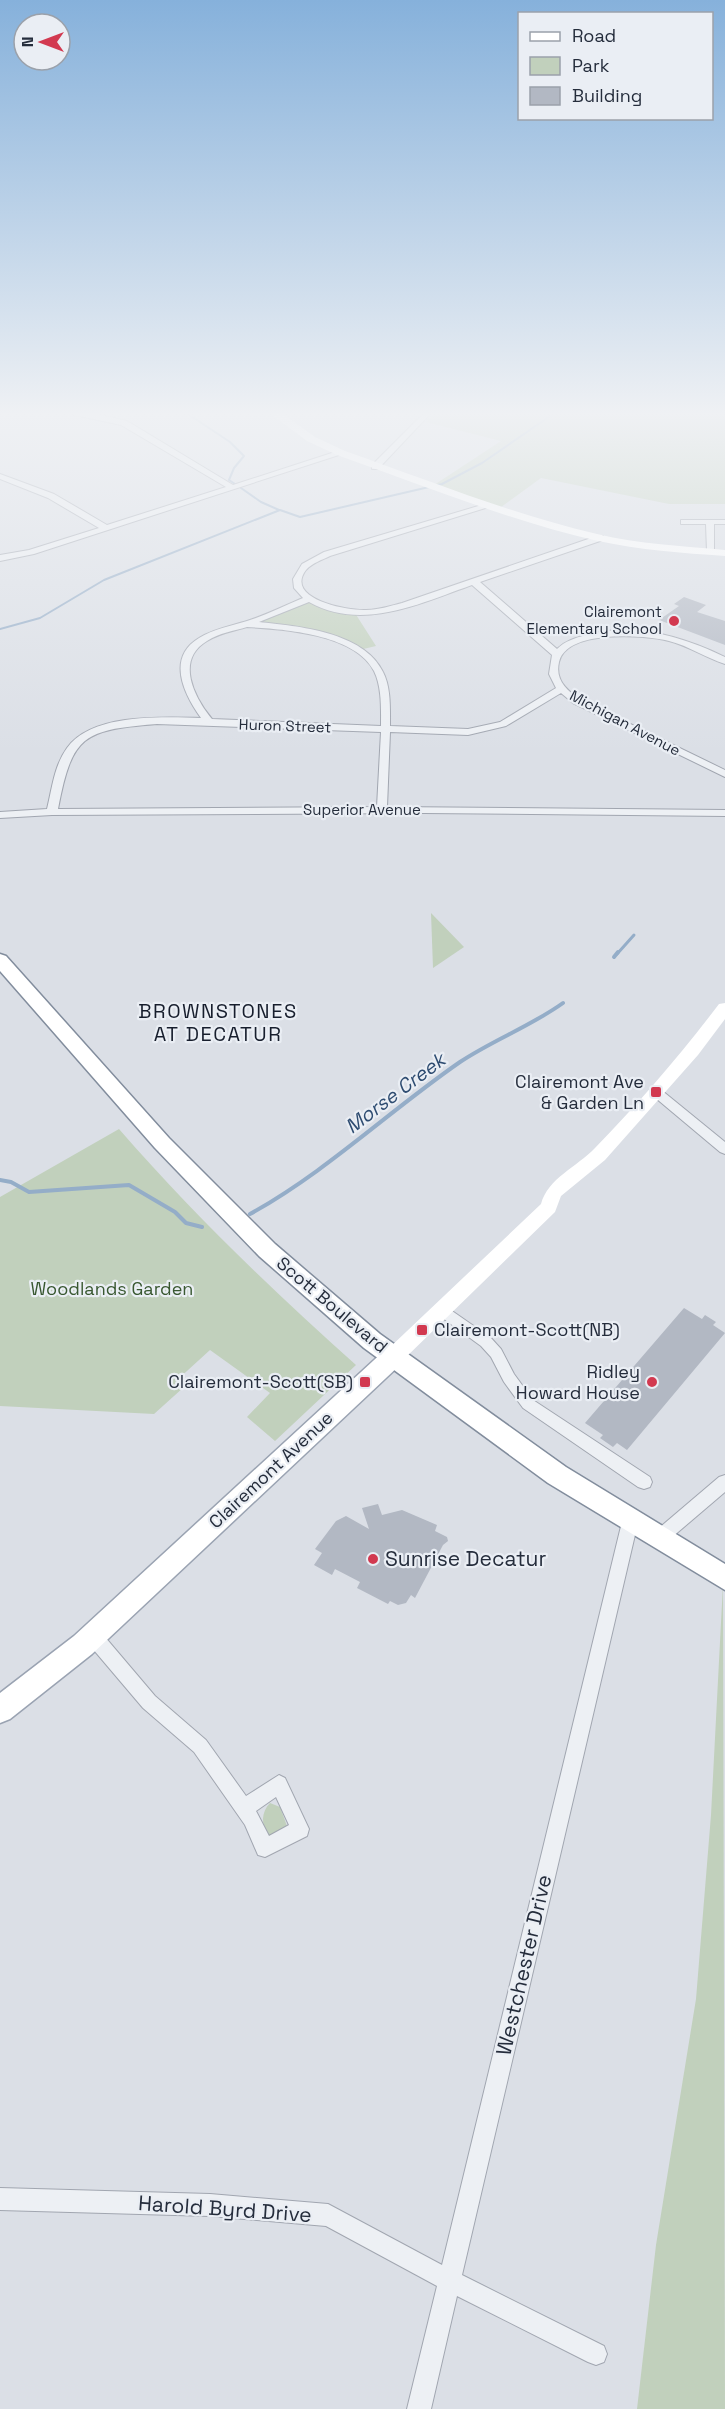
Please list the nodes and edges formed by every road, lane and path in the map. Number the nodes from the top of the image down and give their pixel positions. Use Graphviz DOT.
graph roads {
  1 [pos="416,526"];
  2 [pos="554,526"];
  3 [pos="710,526"];
  4 [pos="104,527"];
  5 [pos="600,538"];
  6 [pos="711,552"];
  7 [pos="725,554"];
  8 [pos="0,558"];
  9 [pos="473,581"];
  10 [pos="308,599"];
  11 [pos="245,624"];
  12 [pos="557,654"];
  13 [pos="725,660"];
  14 [pos="561,689"];
  15 [pos="210,723"];
  16 [pos="385,730"];
  17 [pos="725,774"];
  18 [pos="382,810"];
  19 [pos="52,812"];
  20 [pos="725,813"];
  21 [pos="0,815"];
  22 [pos="0,960"];
  23 [pos="725,1008"];
  24 [pos="656,1092"];
  25 [pos="725,1149"];
  26 [pos="442,1310"];
  27 [pos="394,1356"];
  28 [pos="644,1482"];
  29 [pos="725,1482"];
  30 [pos="630,1522"];
  31 [pos="658,1539"];
  32 [pos="725,1578"];
  33 [pos="93,1636"];
  34 [pos="0,1710"];
  35 [pos="244,1808"];
  36 [pos="0,2199"];
  37 [pos="450,2281"];
  38 [pos="596,2355"];
  39 [pos="419,2409"];
  1 -- 10 [label="street"];
  2 -- 5 [label="main road"];
  3 -- 6 [label="street"];
  4 -- 8 [label="street"];
  5 -- 6 [label="main road"];
  5 -- 9 [label="street"];
  6 -- 7 [label="main road"];
  9 -- 10 [label="street"];
  9 -- 12 [label="street"];
  10 -- 11 [label="street"];
  11 -- 15 [label="street"];
  11 -- 16 [label="street"];
  12 -- 13 [label="street"];
  12 -- 14 [label="street, Michigan Avenue"];
  14 -- 16 [label="street, Huron Street"];
  14 -- 17 [label="street, Michigan Avenue"];
  15 -- 16 [label="street, Huron Street"];
  15 -- 19 [label="street, Huron Street"];
  16 -- 18 [label="street"];
  18 -- 19 [label="street, Superior Avenue"];
  18 -- 20 [label="street, Superior Avenue"];
  19 -- 21 [label="street, Superior Avenue"];
  22 -- 27 [label="main road, Scott Boulevard"];
  23 -- 24 [label="main road, Clairemont Avenue"];
  24 -- 25 [label="street"];
  24 -- 26 [label="main road, Clairemont Avenue"];
  26 -- 27 [label="main road, Clairemont Avenue"];
  26 -- 28 [label="street"];
  27 -- 30 [label="main road, Scott Boulevard"];
  27 -- 33 [label="main road, Clairemont Avenue"];
  29 -- 31 [label="street"];
  30 -- 31 [label="main road, Scott Boulevard"];
  30 -- 37 [label="street, Westchester Drive"];
  31 -- 32 [label="main road, Scott Boulevard"];
  33 -- 34 [label="main road, Clairemont Avenue"];
  33 -- 35 [label="street"];
  36 -- 37 [label="street, Harold Byrd Drive"];
  37 -- 38 [label="street, Harold Byrd Drive"];
  37 -- 39 [label="street, Westchester Drive"];
}
